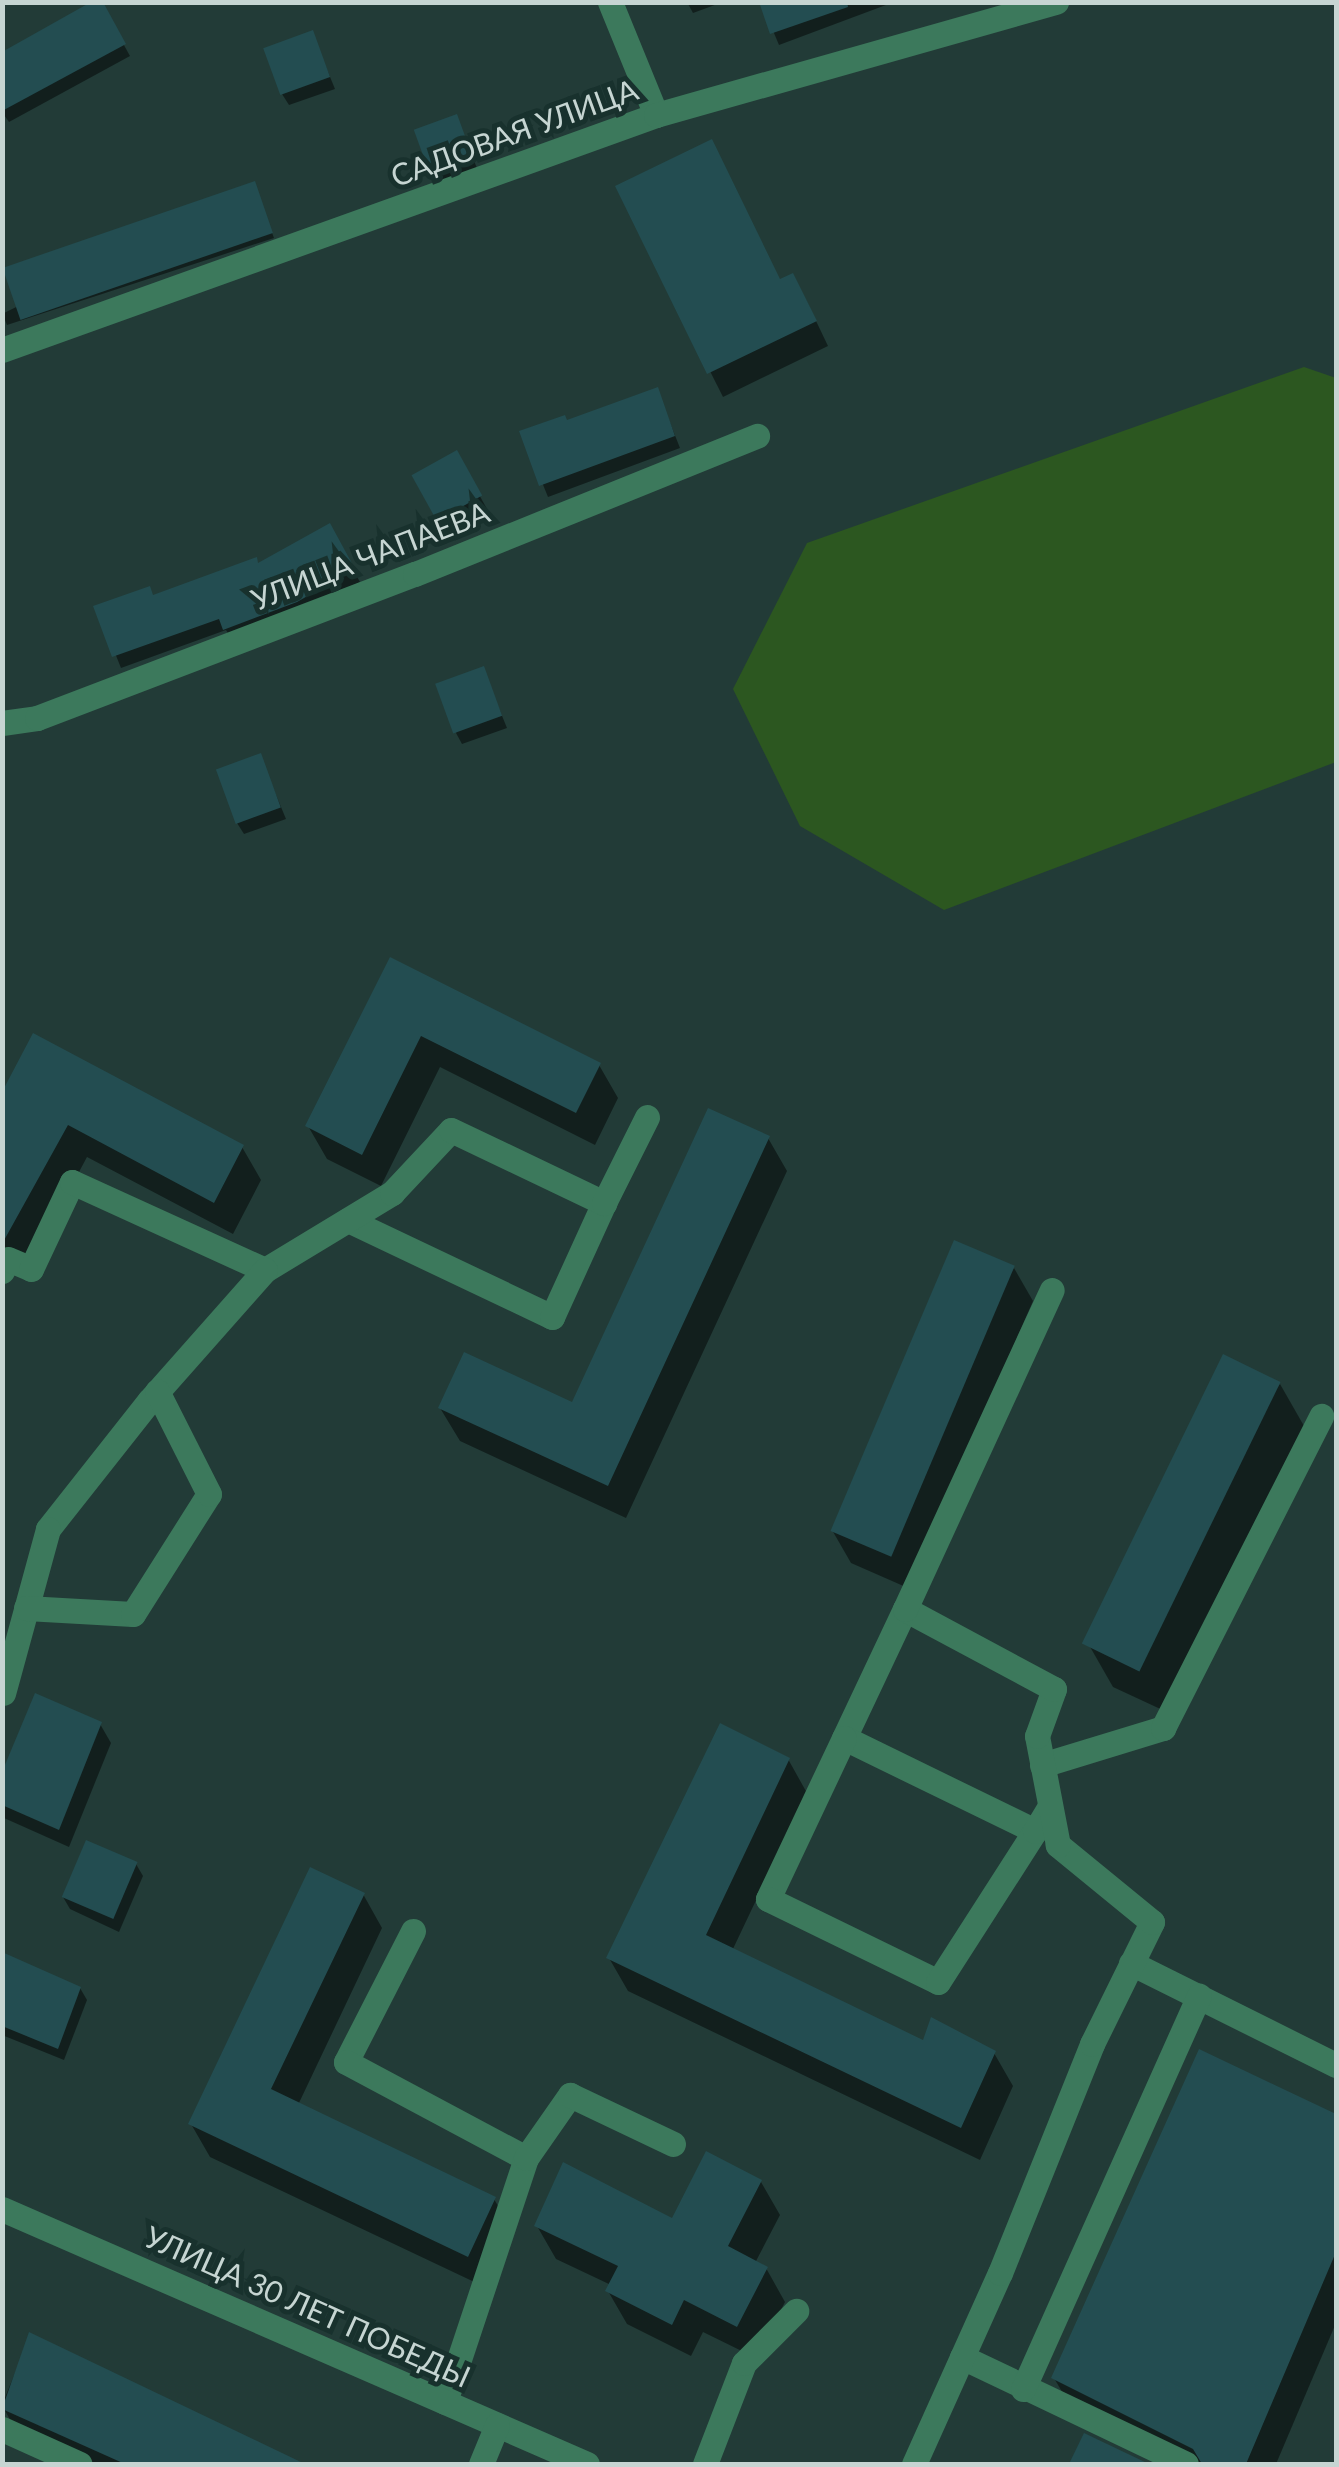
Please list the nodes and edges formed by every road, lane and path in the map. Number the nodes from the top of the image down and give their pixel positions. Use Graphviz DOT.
graph roads {
  1 [pos="610,2"];
  2 [pos="1056,2"];
  3 [pos="656,115"];
  4 [pos="2,350"];
  5 [pos="758,436"];
  6 [pos="2,723"];
  7 [pos="647,1117"];
  8 [pos="604,1203"];
  9 [pos="348,1220"];
  10 [pos="265,1270"];
  11 [pos="2,1271"];
  12 [pos="1052,1290"];
  13 [pos="157,1391"];
  14 [pos="1321,1416"];
  15 [pos="26,1608"];
  16 [pos="905,1609"];
  17 [pos="3,1694"];
  18 [pos="844,1738"];
  19 [pos="1042,1765"];
  20 [pos="1050,1806"];
  21 [pos="1035,1830"];
  22 [pos="413,1932"];
  23 [pos="1132,1963"];
  24 [pos="1199,1996"];
  25 [pos="1336,2065"];
  26 [pos="673,2144"];
  27 [pos="526,2158"];
  28 [pos="2,2209"];
  29 [pos="796,2311"];
  30 [pos="962,2357"];
  31 [pos="1023,2388"];
  32 [pos="445,2402"];
  33 [pos="496,2425"];
  34 [pos="2,2428"];
  35 [pos="80,2464"];
  36 [pos="482,2464"];
  37 [pos="587,2464"];
  38 [pos="705,2464"];
  39 [pos="914,2464"];
  40 [pos="1186,2464"];
  1 -- 3 [label="street"];
  2 -- 3 [label="street, САДОВАЯ УЛИЦА"];
  3 -- 4 [label="street, САДОВАЯ УЛИЦА"];
  5 -- 6 [label="street, УЛИЦА ЧАПАЕВА"];
  7 -- 8 [label="street"];
  8 -- 9 [label="street"];
  8 -- 9 [label="street"];
  9 -- 10 [label="street"];
  10 -- 11 [label="street"];
  10 -- 13 [label="street"];
  12 -- 16 [label="street"];
  13 -- 15 [label="street"];
  13 -- 15 [label="street"];
  14 -- 19 [label="street"];
  15 -- 17 [label="street"];
  16 -- 18 [label="street"];
  16 -- 19 [label="street"];
  18 -- 21 [label="street"];
  18 -- 21 [label="street"];
  19 -- 20 [label="street"];
  20 -- 21 [label="street"];
  20 -- 23 [label="street"];
  22 -- 27 [label="street"];
  23 -- 24 [label="street"];
  23 -- 30 [label="street"];
  24 -- 25 [label="street"];
  24 -- 31 [label="street"];
  26 -- 27 [label="street"];
  27 -- 32 [label="street"];
  28 -- 32 [label="street, УЛИЦА 30 ЛЕТ ПОБЕДЫ"];
  29 -- 38 [label="street"];
  30 -- 31 [label="street"];
  30 -- 39 [label="street"];
  31 -- 40 [label="street"];
  32 -- 33 [label="street, УЛИЦА 30 ЛЕТ ПОБЕДЫ"];
  33 -- 36 [label="street"];
  33 -- 37 [label="street, УЛИЦА 30 ЛЕТ ПОБЕДЫ"];
  34 -- 35 [label="street"];
}
